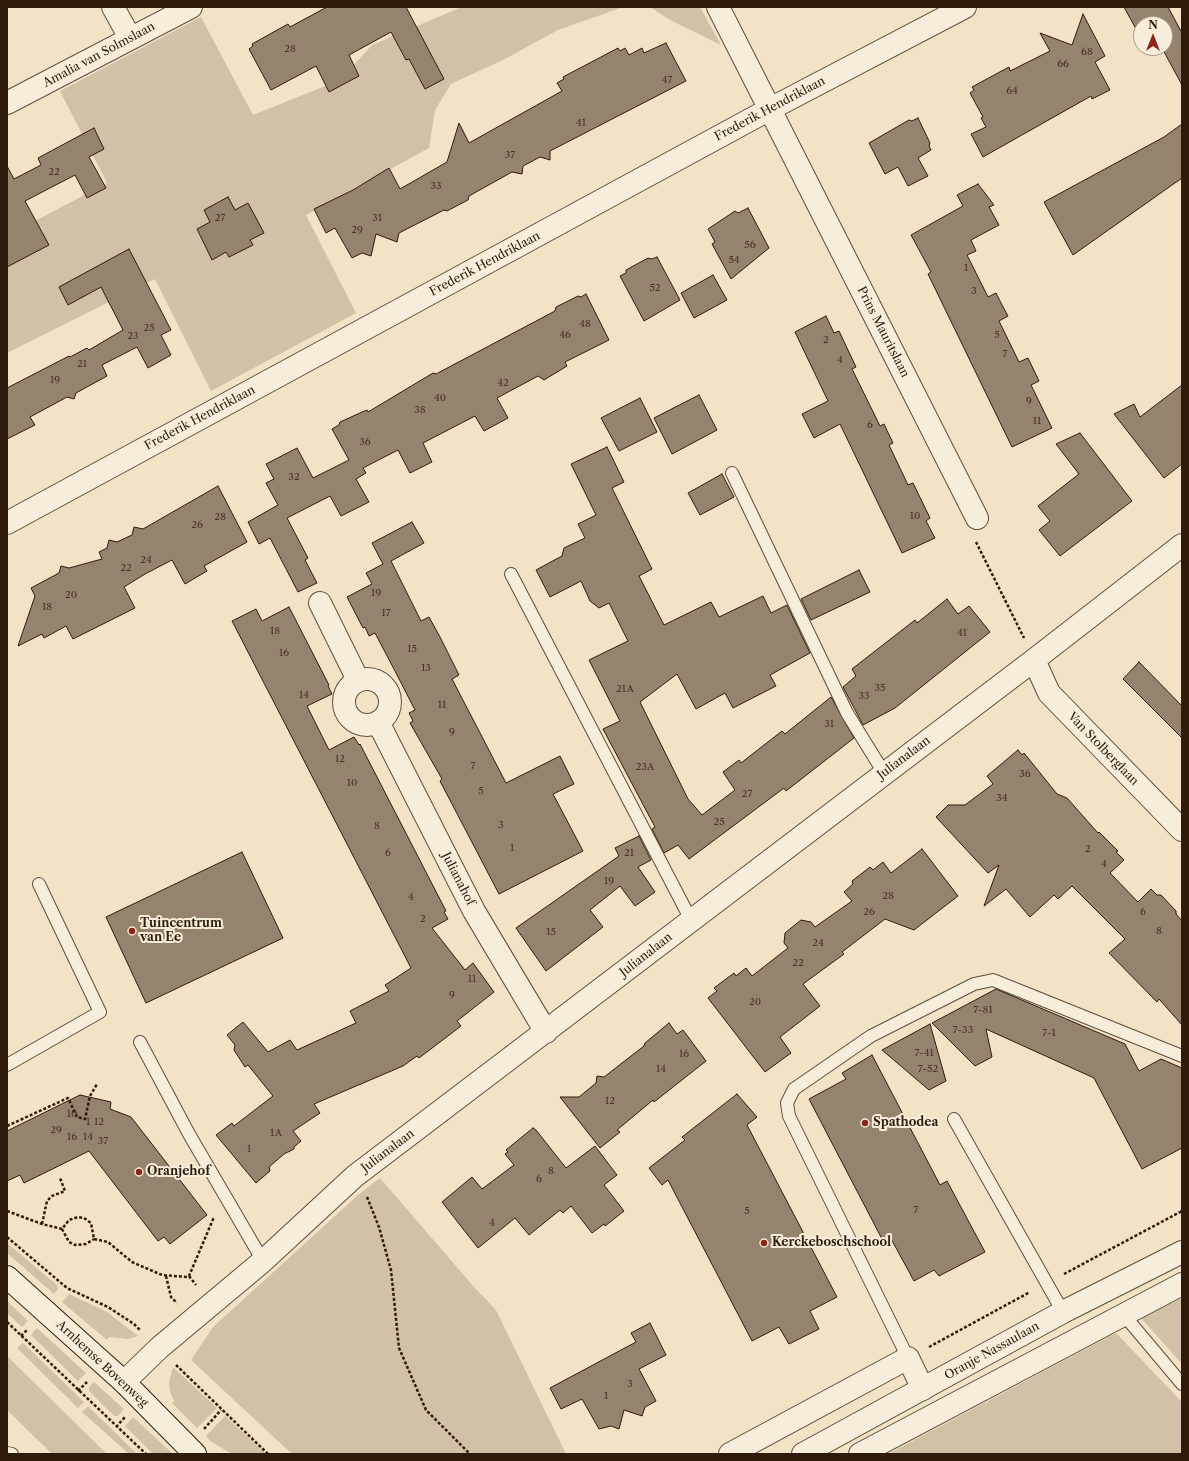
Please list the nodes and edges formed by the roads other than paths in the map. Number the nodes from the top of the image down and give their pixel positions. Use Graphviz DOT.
graph roads {
  1 [pos="113,7"];
  2 [pos="191,7"];
  3 [pos="718,7"];
  4 [pos="965,7"];
  5 [pos="130,38"];
  6 [pos="7,103"];
  7 [pos="770,109"];
  8 [pos="732,473"];
  9 [pos="977,518"];
  10 [pos="7,523"];
  11 [pos="1182,545"];
  12 [pos="511,574"];
  13 [pos="320,603"];
  14 [pos="1034,660"];
  15 [pos="358,680"];
  16 [pos="378,722"];
  17 [pos="884,773"];
  18 [pos="1182,830"];
  19 [pos="38,884"];
  20 [pos="691,920"];
  21 [pos="546,1032"];
  22 [pos="140,1042"];
  23 [pos="1182,1056"];
  24 [pos="7,1065"];
  25 [pos="954,1119"];
  26 [pos="1182,1252"];
  27 [pos="263,1261"];
  28 [pos="7,1277"];
  29 [pos="1182,1284"];
  30 [pos="1063,1312"];
  31 [pos="1124,1315"];
  32 [pos="908,1358"];
  33 [pos="124,1382"];
  34 [pos="1182,1384"];
  35 [pos="923,1389"];
  36 [pos="7,1453"];
  37 [pos="12,1454"];
  38 [pos="195,1454"];
  39 [pos="730,1454"];
  40 [pos="803,1454"];
  41 [pos="860,1454"];
  1 -- 5 [label="street"];
  2 -- 5 [label="street, Amalia van Solmslaan"];
  3 -- 7 [label="street, Prins Mauritslaan"];
  4 -- 7 [label="street, Frederik Hendriklaan"];
  5 -- 6 [label="street, Amalia van Solmslaan"];
  7 -- 9 [label="street, Prins Mauritslaan"];
  7 -- 10 [label="street, Frederik Hendriklaan"];
  8 -- 17 [label="lane"];
  11 -- 14 [label="street, Julianalaan"];
  12 -- 20 [label="lane"];
  13 -- 15 [label="street"];
  14 -- 17 [label="street, Julianalaan"];
  14 -- 18 [label="street, Van Stolberglaan"];
  15 -- 16 [label="street"];
  15 -- 16 [label="street"];
  16 -- 21 [label="street, Julianahof"];
  17 -- 20 [label="street, Julianalaan"];
  19 -- 24 [label="lane"];
  20 -- 21 [label="street, Julianalaan"];
  21 -- 27 [label="street, Julianalaan"];
  22 -- 27 [label="lane"];
  23 -- 32 [label="lane"];
  25 -- 30 [label="lane"];
  26 -- 30 [label="street, Oranje Nassaulaan"];
  27 -- 33 [label="street, Julianalaan"];
  28 -- 33 [label="street, Arnhemse Bovenweg"];
  29 -- 31 [label="street"];
  30 -- 35 [label="street, Oranje Nassaulaan"];
  31 -- 34 [label="lane"];
  31 -- 41 [label="street"];
  32 -- 35 [label="street"];
  32 -- 39 [label="street"];
  33 -- 38 [label="street, Arnhemse Bovenweg"];
  35 -- 40 [label="street, Oranje Nassaulaan"];
  36 -- 37 [label="lane"];
}
